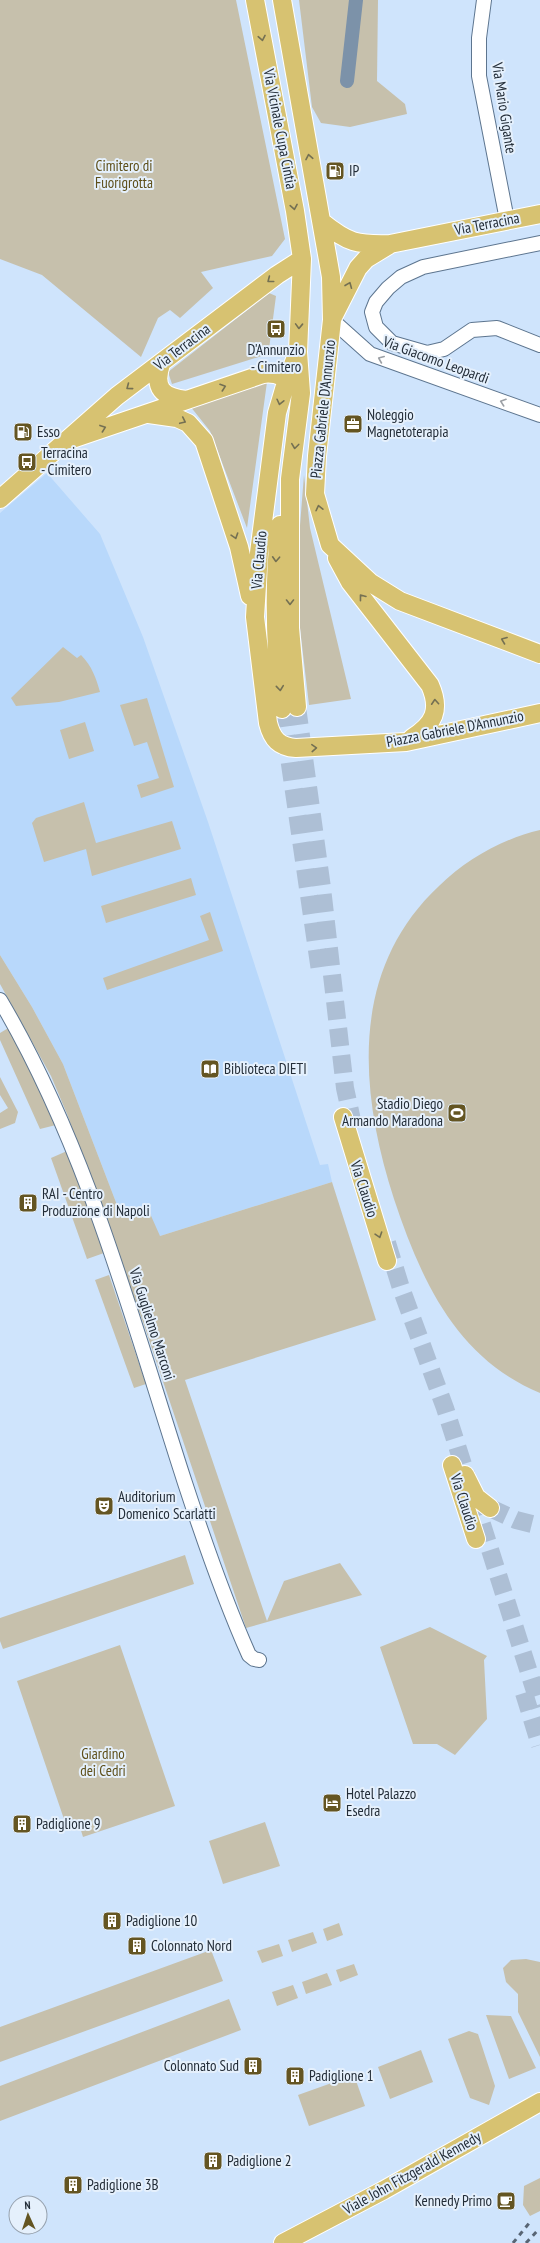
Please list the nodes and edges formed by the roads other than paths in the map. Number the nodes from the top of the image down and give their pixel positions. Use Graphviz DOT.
graph roads {
  1 [pos="255,0"];
  2 [pos="282,0"];
  3 [pos="484,0"];
  4 [pos="540,214"];
  5 [pos="507,220"];
  6 [pos="322,222"];
  7 [pos="540,243"];
  8 [pos="390,244"];
  9 [pos="302,259"];
  10 [pos="332,320"];
  11 [pos="540,345"];
  12 [pos="298,352"];
  13 [pos="161,364"];
  14 [pos="287,378"];
  15 [pos="301,393"];
  16 [pos="186,400"];
  17 [pos="145,414"];
  18 [pos="540,415"];
  19 [pos="67,441"];
  20 [pos="0,499"];
  21 [pos="330,545"];
  22 [pos="255,617"];
  23 [pos="540,654"];
  24 [pos="290,708"];
  25 [pos="540,713"];
  26 [pos="276,742"];
  27 [pos="406,742"];
  28 [pos="0,1000"];
  29 [pos="344,1117"];
  30 [pos="387,1261"];
  31 [pos="490,1508"];
  32 [pos="476,1539"];
  33 [pos="259,1660"];
  34 [pos="540,2102"];
  35 [pos="283,2243"];
  1 -- 9 [label="main road, Via Vicinale Cupa Cintia, one-way"];
  6 -- 2 [label="main road, Via Vicinale Cupa Cintia, one-way"];
  3 -- 5 [label="street, Via Mario Gigante"];
  4 -- 5 [label="main road, Via Terracina"];
  5 -- 8 [label="main road, Via Terracina"];
  6 -- 8 [label="main road, Via Terracina"];
  6 -- 10 [label="main road"];
  7 -- 11 [label="street"];
  10 -- 8 [label="main road, one-way"];
  9 -- 12 [label="main road, Via Claudio, one-way"];
  9 -- 13 [label="main road, Via Terracina, one-way"];
  18 -- 10 [label="street, Via Giacomo Leopardi, one-way"];
  21 -- 10 [label="main road, Piazza Gabriele D'Annunzio, one-way"];
  12 -- 14 [label="main road, Via Claudio"];
  12 -- 15 [label="main road, Via Claudio"];
  13 -- 16 [label="main road"];
  13 -- 19 [label="main road, Via Terracina, one-way"];
  14 -- 15 [label="main road"];
  16 -- 14 [label="main road, Via Terracina, one-way"];
  14 -- 22 [label="main road, Via Claudio, one-way"];
  15 -- 24 [label="main road, Via Claudio, one-way"];
  16 -- 17 [label="main road, Via Terracina"];
  19 -- 17 [label="main road, Via Terracina, one-way"];
  17 -- 22 [label="main road, one-way"];
  19 -- 20 [label="main road, Via Terracina"];
  23 -- 21 [label="main road, one-way"];
  27 -- 21 [label="main road, Piazza Gabriele D'Annunzio, one-way"];
  22 -- 26 [label="main road, Via Claudio, one-way"];
  25 -- 27 [label="main road, Piazza Gabriele D'Annunzio"];
  26 -- 27 [label="main road, Piazza Gabriele D'Annunzio, one-way"];
  28 -- 33 [label="street, Via Guglielmo Marconi"];
  29 -- 30 [label="main road, Via Claudio, one-way"];
  31 -- 32 [label="main road, Via Claudio"];
  34 -- 35 [label="main road, Viale John Fitzgerald Kennedy"];
}
